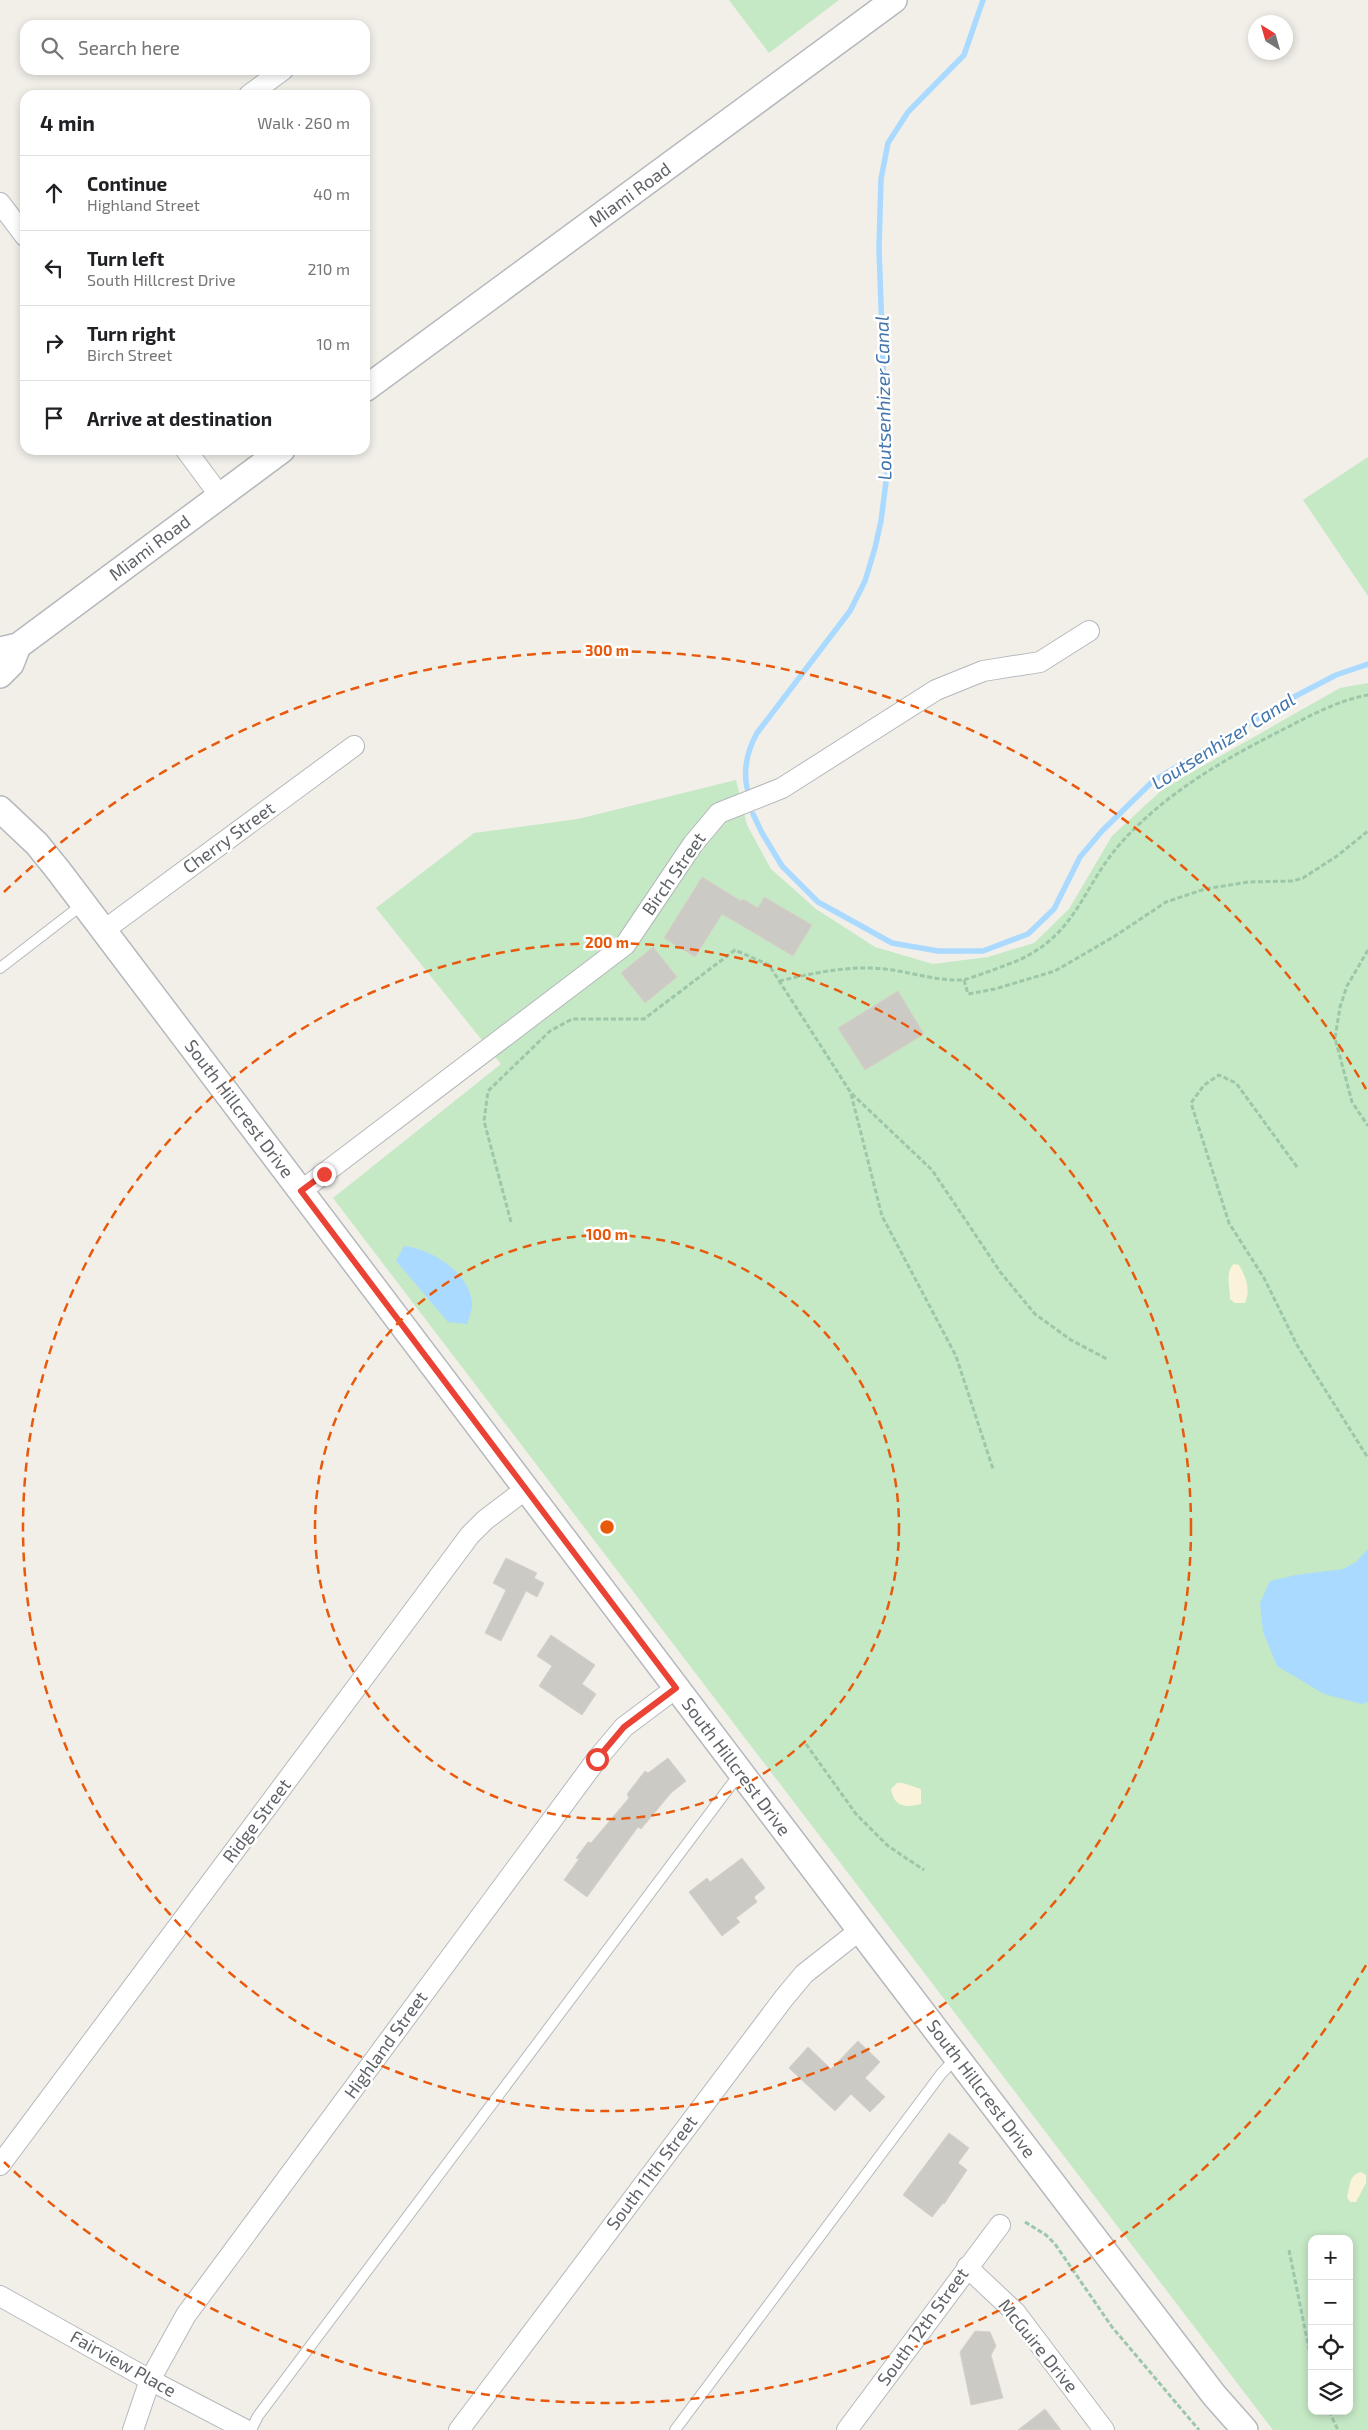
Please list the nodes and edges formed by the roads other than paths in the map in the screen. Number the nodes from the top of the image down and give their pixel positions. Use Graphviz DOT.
graph roads {
  1 [pos="894,0"];
  2 [pos="276,75"];
  3 [pos="256,90"];
  4 [pos="0,203"];
  5 [pos="20,229"];
  6 [pos="370,385"];
  7 [pos="190,455"];
  8 [pos="275,455"];
  9 [pos="220,496"];
  10 [pos="1089,631"];
  11 [pos="9,648"];
  12 [pos="0,675"];
  13 [pos="354,746"];
  14 [pos="0,809"];
  15 [pos="83,904"];
  16 [pos="103,931"];
  17 [pos="0,968"];
  18 [pos="301,1191"];
  19 [pos="526,1489"];
  20 [pos="676,1688"];
  21 [pos="741,1772"];
  22 [pos="860,1930"];
  23 [pos="957,2058"];
  24 [pos="0,2165"];
  25 [pos="1000,2224"];
  26 [pos="968,2267"];
  27 [pos="0,2296"];
  28 [pos="150,2380"];
  29 [pos="1214,2395"];
  30 [pos="133,2430"];
  31 [pos="246,2430"];
  32 [pos="251,2430"];
  33 [pos="459,2430"];
  34 [pos="675,2430"];
  35 [pos="847,2430"];
  36 [pos="1104,2430"];
  37 [pos="1237,2430"];
  38 [pos="1245,2430"];
  1 -- 6 [label="street, Miami Road"];
  2 -- 3 [label="street"];
  4 -- 5 [label="street"];
  7 -- 9 [label="street"];
  8 -- 9 [label="street, Miami Road"];
  9 -- 11 [label="street, Miami Road"];
  10 -- 18 [label="street, Birch Street"];
  11 -- 12 [label="street, Miami Road"];
  13 -- 16 [label="street, Cherry Street"];
  14 -- 15 [label="street, South Hillcrest Drive"];
  15 -- 16 [label="street, South Hillcrest Drive"];
  15 -- 17 [label="lane"];
  16 -- 18 [label="street, South Hillcrest Drive"];
  18 -- 19 [label="street, South Hillcrest Drive"];
  19 -- 20 [label="street, South Hillcrest Drive"];
  19 -- 24 [label="street, Ridge Street"];
  20 -- 21 [label="street, South Hillcrest Drive"];
  20 -- 28 [label="street, Highland Street"];
  21 -- 22 [label="street, South Hillcrest Drive"];
  21 -- 32 [label="lane"];
  22 -- 23 [label="street, South Hillcrest Drive"];
  22 -- 33 [label="street, South 11th Street"];
  23 -- 29 [label="street, South Hillcrest Drive"];
  23 -- 34 [label="lane"];
  25 -- 26 [label="street, South 12th Street"];
  26 -- 35 [label="street, South 12th Street"];
  26 -- 36 [label="street, McGuire Drive"];
  27 -- 28 [label="street, Fairview Place"];
  28 -- 30 [label="street, Highland Street"];
  28 -- 31 [label="street, Fairview Place"];
  29 -- 37 [label="street"];
  29 -- 38 [label="street"];
}
